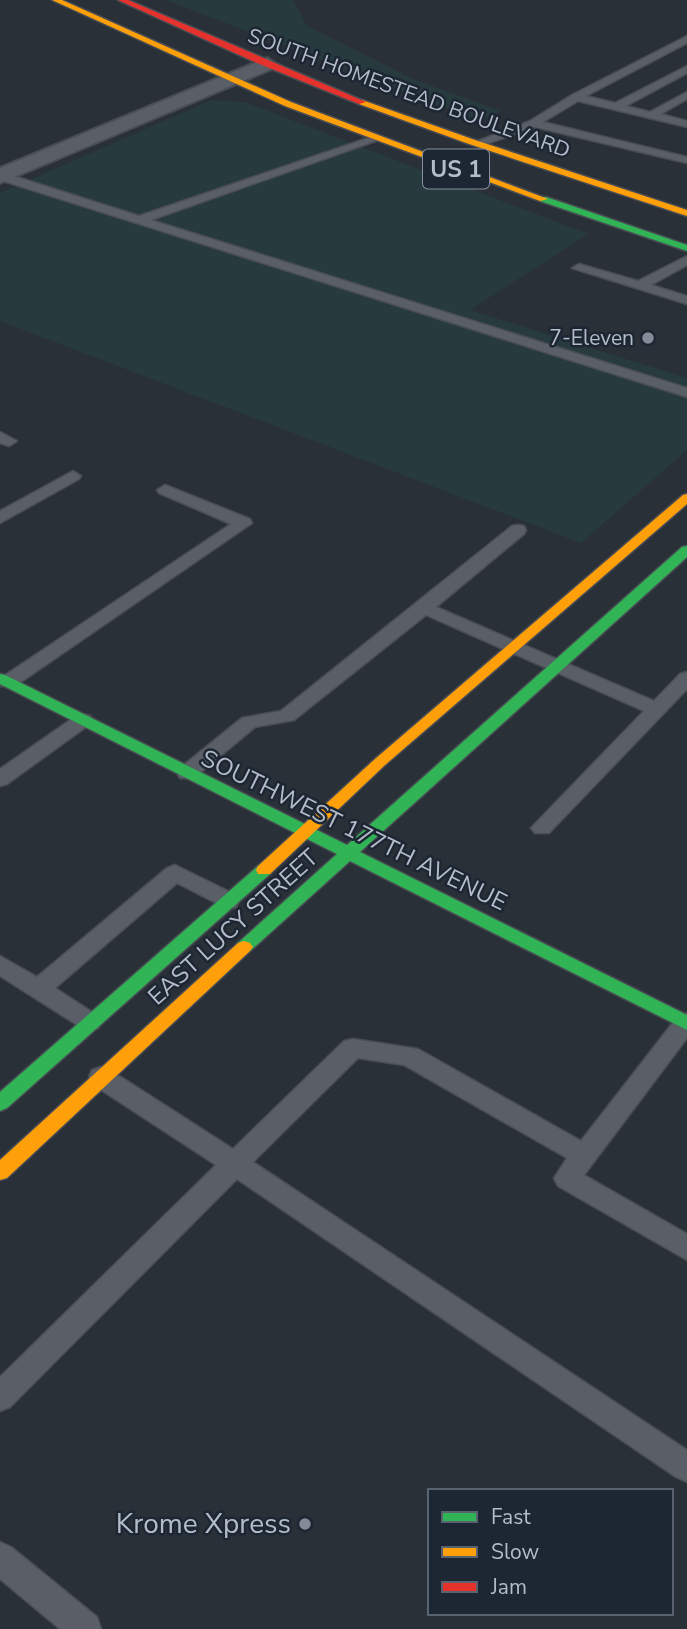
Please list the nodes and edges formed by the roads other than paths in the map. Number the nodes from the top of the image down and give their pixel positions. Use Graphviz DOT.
graph roads {
  1 [pos="55,0"];
  2 [pos="122,0"];
  3 [pos="687,39"];
  4 [pos="267,64"];
  5 [pos="687,69"];
  6 [pos="229,80"];
  7 [pos="687,95"];
  8 [pos="576,97"];
  9 [pos="616,107"];
  10 [pos="651,116"];
  11 [pos="534,123"];
  12 [pos="687,124"];
  13 [pos="375,139"];
  14 [pos="479,143"];
  15 [pos="687,160"];
  16 [pos="0,176"];
  17 [pos="687,213"];
  18 [pos="138,220"];
  19 [pos="687,248"];
  20 [pos="687,260"];
  21 [pos="579,268"];
  22 [pos="639,286"];
  23 [pos="687,300"];
  24 [pos="687,393"];
  25 [pos="73,476"];
  26 [pos="165,490"];
  27 [pos="687,498"];
  28 [pos="0,518"];
  29 [pos="518,530"];
  30 [pos="632,546"];
  31 [pos="681,555"];
  32 [pos="424,608"];
  33 [pos="512,648"];
  34 [pos="558,668"];
  35 [pos="687,678"];
  36 [pos="4,680"];
  37 [pos="657,709"];
  38 [pos="83,720"];
  39 [pos="187,773"];
  40 [pos="0,779"];
  41 [pos="542,828"];
  42 [pos="306,833"];
  43 [pos="350,854"];
  44 [pos="228,901"];
  45 [pos="0,965"];
  46 [pos="38,989"];
  47 [pos="90,1021"];
  48 [pos="687,1023"];
  49 [pos="101,1077"];
  50 [pos="0,1103"];
  51 [pos="584,1155"];
  52 [pos="234,1164"];
  53 [pos="0,1172"];
  54 [pos="687,1248"];
  55 [pos="0,1397"];
  56 [pos="687,1467"];
  57 [pos="0,1558"];
  58 [pos="85,1629"];
  1 -- 6 [label="main road, US 1"];
  2 -- 4 [label="main road, SOUTH HOMESTEAD BOULEVARD / US 1"];
  3 -- 8 [label="lane"];
  4 -- 6 [label="street"];
  4 -- 14 [label="main road, SOUTH HOMESTEAD BOULEVARD / US 1"];
  5 -- 9 [label="lane"];
  6 -- 13 [label="main road, US 1"];
  6 -- 16 [label="street"];
  7 -- 10 [label="lane"];
  8 -- 9 [label="lane"];
  8 -- 11 [label="lane"];
  9 -- 10 [label="lane"];
  10 -- 12 [label="lane"];
  11 -- 14 [label="lane"];
  11 -- 15 [label="lane"];
  13 -- 18 [label="lane"];
  13 -- 19 [label="main road, US 1"];
  14 -- 17 [label="main road, SOUTH HOMESTEAD BOULEVARD / US 1"];
  16 -- 18 [label="lane"];
  18 -- 24 [label="lane"];
  20 -- 22 [label="lane"];
  21 -- 22 [label="lane"];
  22 -- 23 [label="lane"];
  25 -- 28 [label="lane"];
  26 -- 36 [label="lane"];
  27 -- 30 [label="main road, EAST LUCY STREET"];
  29 -- 32 [label="lane"];
  30 -- 31 [label="main road"];
  30 -- 33 [label="main road, EAST LUCY STREET"];
  31 -- 34 [label="main road, EAST LUCY STREET"];
  32 -- 33 [label="lane"];
  32 -- 39 [label="lane"];
  33 -- 34 [label="lane"];
  33 -- 42 [label="main road, EAST LUCY STREET"];
  34 -- 37 [label="lane"];
  34 -- 43 [label="main road, EAST LUCY STREET"];
  35 -- 37 [label="lane"];
  36 -- 38 [label="main road, SOUTHWEST 177TH AVENUE"];
  37 -- 41 [label="lane"];
  38 -- 39 [label="main road, SOUTHWEST 177TH AVENUE"];
  38 -- 40 [label="lane"];
  39 -- 42 [label="main road, SOUTHWEST 177TH AVENUE"];
  42 -- 43 [label="main road, SOUTHWEST 177TH AVENUE"];
  42 -- 44 [label="main road, EAST LUCY STREET"];
  43 -- 48 [label="main road, SOUTHWEST 177TH AVENUE"];
  43 -- 49 [label="main road, EAST LUCY STREET"];
  44 -- 46 [label="lane"];
  44 -- 47 [label="main road, EAST LUCY STREET"];
  45 -- 46 [label="lane"];
  46 -- 47 [label="lane"];
  47 -- 50 [label="main road, EAST LUCY STREET"];
  48 -- 51 [label="lane"];
  49 -- 52 [label="lane"];
  49 -- 53 [label="main road, EAST LUCY STREET"];
  51 -- 52 [label="lane"];
  51 -- 54 [label="lane"];
  52 -- 55 [label="lane"];
  52 -- 56 [label="lane"];
  57 -- 58 [label="lane"];
}
